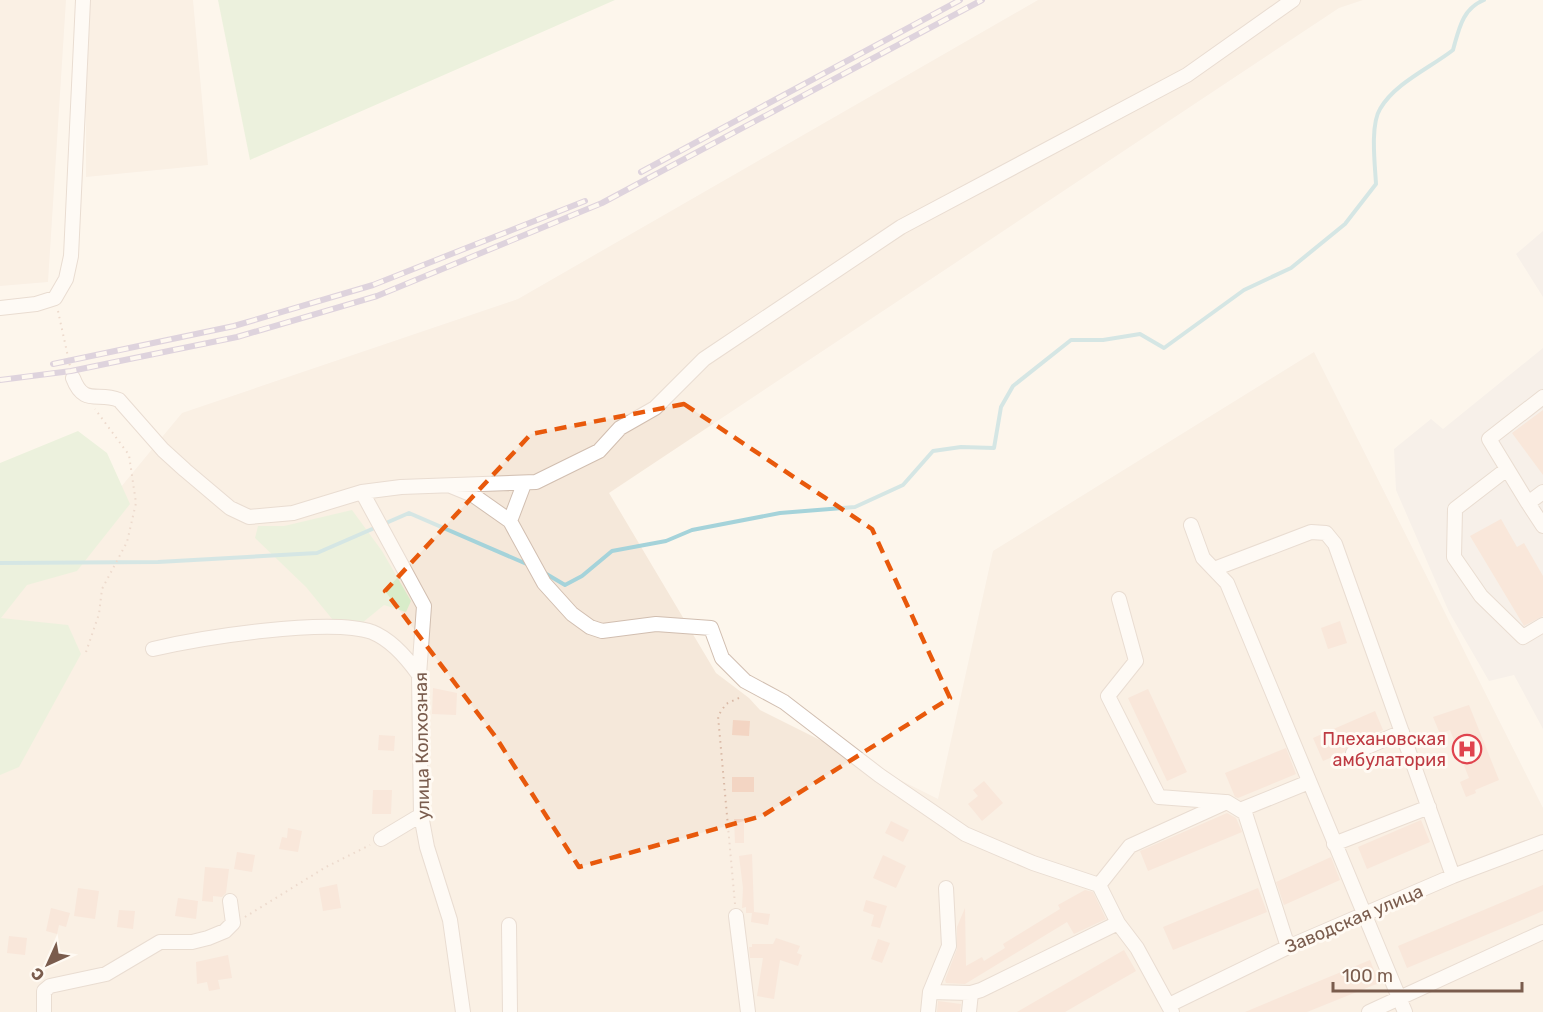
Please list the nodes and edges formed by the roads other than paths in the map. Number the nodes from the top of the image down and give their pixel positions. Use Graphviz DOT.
graph roads {
  1 [pos="83,0"];
  2 [pos="1293,0"];
  3 [pos="0,308"];
  4 [pos="73,378"];
  5 [pos="1543,397"];
  6 [pos="1507,469"];
  7 [pos="524,484"];
  8 [pos="449,485"];
  9 [pos="362,492"];
  10 [pos="1543,492"];
  11 [pos="1528,503"];
  12 [pos="510,521"];
  13 [pos="1191,525"];
  14 [pos="1543,526"];
  15 [pos="1214,569"];
  16 [pos="1119,599"];
  17 [pos="1543,625"];
  18 [pos="153,649"];
  19 [pos="419,675"];
  20 [pos="1402,732"];
  21 [pos="1353,753"];
  22 [pos="1309,782"];
  23 [pos="1227,802"];
  24 [pos="1429,807"];
  25 [pos="1240,810"];
  26 [pos="421,815"];
  27 [pos="381,839"];
  28 [pos="1543,842"];
  29 [pos="1334,844"];
  30 [pos="1453,876"];
  31 [pos="1099,885"];
  32 [pos="946,888"];
  33 [pos="230,901"];
  34 [pos="736,915"];
  35 [pos="1365,915"];
  36 [pos="1118,923"];
  37 [pos="509,925"];
  38 [pos="1543,932"];
  39 [pos="1288,947"];
  40 [pos="930,992"];
  41 [pos="971,993"];
  42 [pos="1403,1006"];
  43 [pos="1170,1008"];
  44 [pos="44,1012"];
  45 [pos="463,1012"];
  46 [pos="510,1012"];
  47 [pos="748,1012"];
  48 [pos="928,1012"];
  49 [pos="969,1012"];
  50 [pos="1369,1012"];
  1 -- 3 [label="street"];
  2 -- 7 [label="street"];
  4 -- 9 [label="street"];
  5 -- 6 [label="street"];
  6 -- 11 [label="street"];
  6 -- 17 [label="street"];
  7 -- 8 [label="street"];
  7 -- 12 [label="street"];
  8 -- 9 [label="street"];
  8 -- 12 [label="street"];
  9 -- 19 [label="street, улица Колхозная"];
  10 -- 11 [label="street"];
  11 -- 14 [label="street"];
  12 -- 31 [label="street"];
  13 -- 15 [label="street"];
  15 -- 20 [label="street"];
  15 -- 22 [label="street"];
  16 -- 23 [label="street"];
  18 -- 19 [label="street"];
  19 -- 26 [label="street, улица Колхозная"];
  20 -- 21 [label="street"];
  20 -- 24 [label="street"];
  22 -- 25 [label="street"];
  22 -- 29 [label="street"];
  23 -- 25 [label="street"];
  23 -- 31 [label="street"];
  24 -- 29 [label="street"];
  24 -- 30 [label="street"];
  25 -- 39 [label="street"];
  26 -- 27 [label="street"];
  26 -- 45 [label="street, улица Колхозная"];
  28 -- 30 [label="street, Заводская улица"];
  29 -- 35 [label="street"];
  30 -- 35 [label="street, Заводская улица"];
  31 -- 36 [label="street, Заводская улица"];
  32 -- 40 [label="street"];
  33 -- 44 [label="street"];
  34 -- 47 [label="street"];
  35 -- 39 [label="street, Заводская улица"];
  35 -- 42 [label="street"];
  36 -- 41 [label="street"];
  36 -- 43 [label="street, Заводская улица"];
  37 -- 46 [label="street"];
  38 -- 42 [label="street"];
  39 -- 43 [label="street, Заводская улица"];
  40 -- 41 [label="street"];
  40 -- 48 [label="street"];
  41 -- 49 [label="street"];
  42 -- 50 [label="street"];
}
